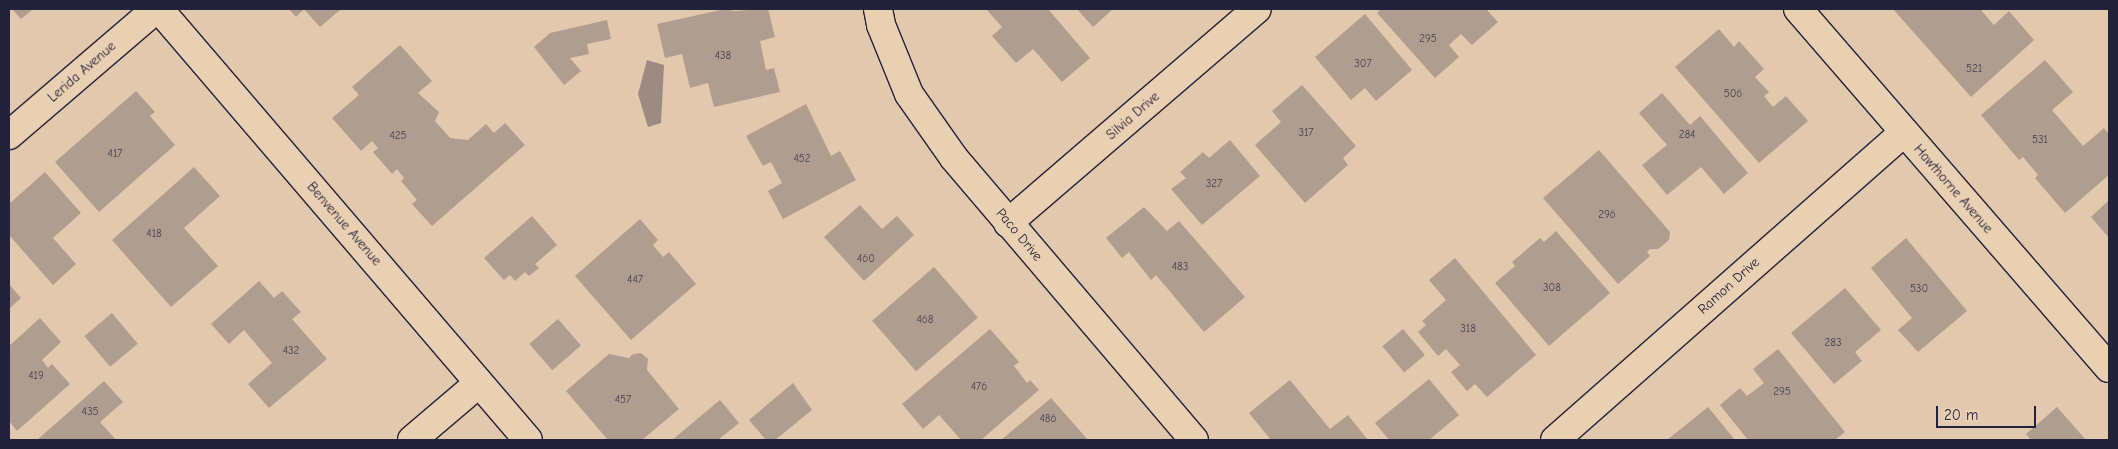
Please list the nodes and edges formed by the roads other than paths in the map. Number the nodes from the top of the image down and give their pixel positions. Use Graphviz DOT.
graph roads {
  1 [pos="157,9"];
  2 [pos="878,9"];
  3 [pos="1257,9"];
  4 [pos="1798,9"];
  5 [pos="1904,132"];
  6 [pos="9,135"];
  7 [pos="1008,223"];
  8 [pos="2109,368"];
  9 [pos="480,383"];
  10 [pos="412,440"];
  11 [pos="528,440"];
  12 [pos="1194,440"];
  13 [pos="1555,440"];
  1 -- 6 [label="street, Lerida Avenue"];
  1 -- 9 [label="street, Benvenue Avenue"];
  2 -- 7 [label="street, Paco Drive"];
  3 -- 7 [label="street, Silvia Drive"];
  4 -- 5 [label="street, Hawthorne Avenue"];
  5 -- 8 [label="street, Hawthorne Avenue"];
  5 -- 13 [label="street, Ramon Drive"];
  7 -- 12 [label="street, Paco Drive"];
  9 -- 10 [label="street"];
  9 -- 11 [label="street, Benvenue Avenue"];
}
